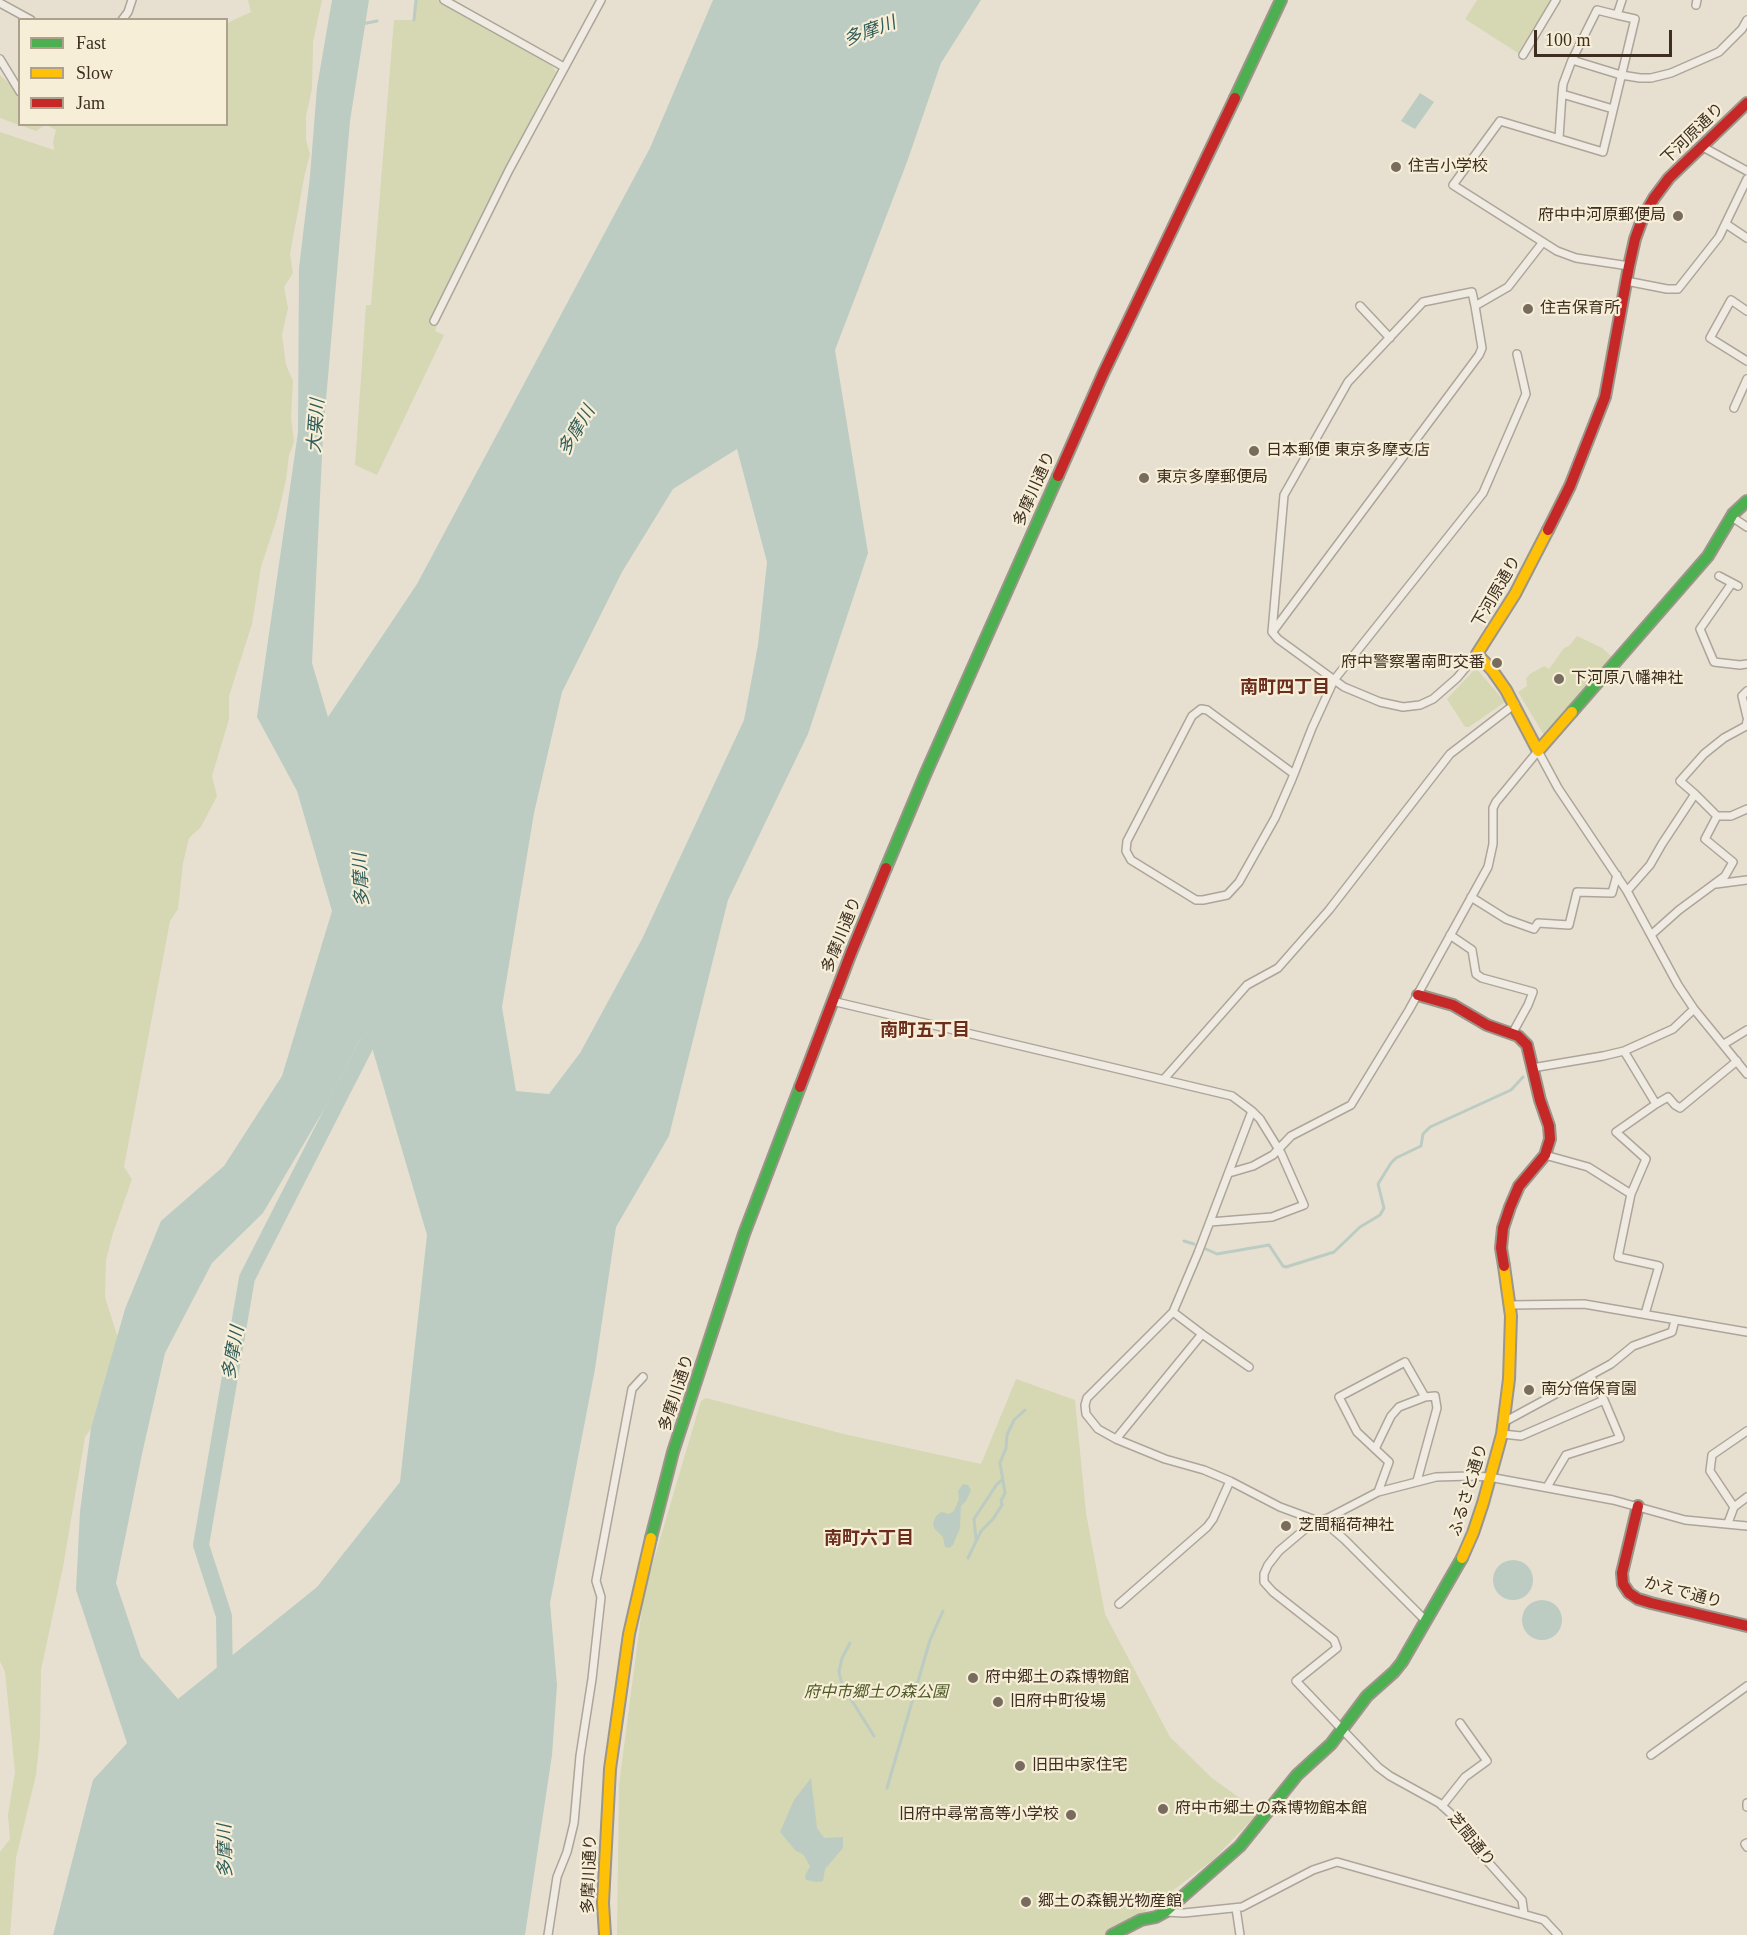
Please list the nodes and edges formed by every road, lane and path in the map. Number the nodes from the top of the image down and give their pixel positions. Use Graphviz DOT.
graph roads {
  1 [pos="132,0"];
  2 [pos="444,0"];
  3 [pos="601,0"];
  4 [pos="1281,0"];
  5 [pos="1556,0"];
  6 [pos="1622,0"];
  7 [pos="0,3"];
  8 [pos="1617,15"];
  9 [pos="27,18"];
  10 [pos="124,18"];
  11 [pos="1747,20"];
  12 [pos="1523,55"];
  13 [pos="0,59"];
  14 [pos="1572,60"];
  15 [pos="564,67"];
  16 [pos="1621,75"];
  17 [pos="18,89"];
  18 [pos="1562,94"];
  19 [pos="1747,103"];
  20 [pos="1613,110"];
  21 [pos="1559,138"];
  22 [pos="1701,146"];
  23 [pos="1747,171"];
  24 [pos="1747,179"];
  25 [pos="1726,224"];
  26 [pos="1747,238"];
  27 [pos="1543,242"];
  28 [pos="1629,266"];
  29 [pos="1626,281"];
  30 [pos="1360,306"];
  31 [pos="1475,306"];
  32 [pos="1747,311"];
  33 [pos="434,321"];
  34 [pos="1390,338"];
  35 [pos="1517,354"];
  36 [pos="1747,361"];
  37 [pos="1747,379"];
  38 [pos="1734,408"];
  39 [pos="1747,501"];
  40 [pos="1732,517"];
  41 [pos="1747,527"];
  42 [pos="1719,576"];
  43 [pos="1272,632"];
  44 [pos="1477,654"];
  45 [pos="1747,664"];
  46 [pos="1334,680"];
  47 [pos="1747,691"];
  48 [pos="1515,704"];
  49 [pos="1747,717"];
  50 [pos="1538,751"];
  51 [pos="1294,774"];
  52 [pos="1695,794"];
  53 [pos="1747,809"];
  54 [pos="1717,816"];
  55 [pos="1617,875"];
  56 [pos="1747,880"];
  57 [pos="1716,884"];
  58 [pos="1627,891"];
  59 [pos="1471,897"];
  60 [pos="1450,935"];
  61 [pos="1651,935"];
  62 [pos="1418,994"];
  63 [pos="832,1001"];
  64 [pos="1694,1009"];
  65 [pos="1747,1030"];
  66 [pos="1512,1034"];
  67 [pos="1724,1044"];
  68 [pos="1624,1051"];
  69 [pos="1737,1061"];
  70 [pos="1532,1068"];
  71 [pos="1747,1074"];
  72 [pos="1164,1079"];
  73 [pos="1656,1104"];
  74 [pos="1252,1111"];
  75 [pos="1278,1149"];
  76 [pos="1545,1155"];
  77 [pos="1228,1173"];
  78 [pos="1631,1194"];
  79 [pos="1210,1222"];
  80 [pos="1510,1305"];
  81 [pos="1173,1312"];
  82 [pos="1645,1314"];
  83 [pos="1675,1320"];
  84 [pos="1747,1332"];
  85 [pos="1202,1334"];
  86 [pos="1249,1367"];
  87 [pos="1590,1376"];
  88 [pos="643,1377"];
  89 [pos="1425,1397"];
  90 [pos="1604,1400"];
  91 [pos="1504,1422"];
  92 [pos="1747,1431"];
  93 [pos="1502,1434"];
  94 [pos="1116,1439"];
  95 [pos="1375,1449"];
  96 [pos="1490,1477"];
  97 [pos="1417,1480"];
  98 [pos="1230,1481"];
  99 [pos="1547,1487"];
  100 [pos="1378,1492"];
  101 [pos="1747,1497"];
  102 [pos="1638,1506"];
  103 [pos="1734,1507"];
  104 [pos="1318,1521"];
  105 [pos="1728,1523"];
  106 [pos="1747,1526"];
  107 [pos="1119,1604"];
  108 [pos="1426,1621"];
  109 [pos="1747,1626"];
  110 [pos="1747,1686"];
  111 [pos="1460,1723"];
  112 [pos="1342,1730"];
  113 [pos="1652,1755"];
  114 [pos="1442,1806"];
  115 [pos="1236,1908"];
  116 [pos="1165,1912"];
  117 [pos="1524,1914"];
  118 [pos="548,1935"];
  119 [pos="605,1935"];
  120 [pos="1112,1935"];
  121 [pos="1240,1935"];
  122 [pos="1558,1935"];
  1 -- 10 [label="street"];
  2 -- 15 [label="street"];
  3 -- 15 [label="street"];
  4 -- 63 [label="street, 多摩川通り"];
  5 -- 12 [label="street"];
  6 -- 8 [label="street"];
  7 -- 9 [label="street"];
  8 -- 14 [label="street"];
  8 -- 16 [label="street"];
  11 -- 16 [label="street"];
  13 -- 17 [label="street"];
  14 -- 16 [label="street"];
  14 -- 18 [label="street"];
  15 -- 33 [label="street"];
  16 -- 20 [label="street"];
  18 -- 20 [label="street"];
  18 -- 21 [label="street"];
  19 -- 22 [label="street, 下河原通り"];
  20 -- 21 [label="street"];
  21 -- 27 [label="street"];
  22 -- 23 [label="street"];
  22 -- 28 [label="street, 下河原通り"];
  24 -- 25 [label="street"];
  25 -- 26 [label="street"];
  25 -- 29 [label="street"];
  27 -- 28 [label="street"];
  27 -- 31 [label="street"];
  28 -- 29 [label="street, 下河原通り"];
  29 -- 44 [label="street, 下河原通り"];
  30 -- 34 [label="street"];
  31 -- 34 [label="street"];
  31 -- 43 [label="street"];
  32 -- 36 [label="street"];
  34 -- 43 [label="street"];
  35 -- 46 [label="street"];
  37 -- 38 [label="street"];
  39 -- 40 [label="street"];
  40 -- 41 [label="street"];
  40 -- 50 [label="street"];
  42 -- 45 [label="street"];
  43 -- 46 [label="street"];
  44 -- 46 [label="street"];
  44 -- 48 [label="street, 下河原通り"];
  46 -- 51 [label="street"];
  47 -- 49 [label="street"];
  48 -- 50 [label="street, 下河原通り"];
  48 -- 72 [label="street"];
  49 -- 52 [label="street"];
  50 -- 55 [label="street, 下河原通り"];
  50 -- 59 [label="street"];
  51 -- 51 [label="street"];
  52 -- 54 [label="street"];
  52 -- 58 [label="street"];
  53 -- 54 [label="street"];
  54 -- 57 [label="street"];
  55 -- 58 [label="street, 下河原通り"];
  55 -- 59 [label="street"];
  56 -- 57 [label="street"];
  57 -- 61 [label="street"];
  58 -- 61 [label="street, 下河原通り"];
  59 -- 60 [label="street"];
  60 -- 62 [label="street"];
  60 -- 66 [label="street"];
  61 -- 64 [label="street, 下河原通り"];
  62 -- 66 [label="street"];
  62 -- 75 [label="street"];
  63 -- 72 [label="street"];
  63 -- 119 [label="street, 多摩川通り"];
  64 -- 67 [label="street, 下河原通り"];
  64 -- 68 [label="street"];
  65 -- 67 [label="street"];
  66 -- 70 [label="street"];
  67 -- 69 [label="street, 下河原通り"];
  68 -- 70 [label="street"];
  68 -- 73 [label="street"];
  69 -- 71 [label="street, 下河原通り"];
  69 -- 73 [label="street"];
  70 -- 76 [label="street"];
  72 -- 74 [label="street"];
  73 -- 78 [label="street"];
  74 -- 75 [label="street"];
  74 -- 77 [label="street"];
  75 -- 77 [label="street"];
  75 -- 79 [label="street"];
  76 -- 78 [label="street"];
  76 -- 80 [label="street, ふるさと通り"];
  77 -- 79 [label="street"];
  78 -- 82 [label="street"];
  79 -- 81 [label="street"];
  80 -- 82 [label="street"];
  80 -- 91 [label="street, ふるさと通り"];
  81 -- 85 [label="street"];
  81 -- 94 [label="street"];
  82 -- 83 [label="street"];
  83 -- 84 [label="street"];
  83 -- 87 [label="street"];
  85 -- 86 [label="street"];
  85 -- 94 [label="street"];
  87 -- 90 [label="street"];
  87 -- 91 [label="street"];
  88 -- 118 [label="street"];
  89 -- 95 [label="street"];
  89 -- 95 [label="street"];
  89 -- 97 [label="street"];
  90 -- 93 [label="street"];
  90 -- 99 [label="street"];
  91 -- 93 [label="street, ふるさと通り"];
  92 -- 103 [label="street"];
  93 -- 96 [label="street, ふるさと通り"];
  94 -- 98 [label="street"];
  95 -- 100 [label="street"];
  96 -- 97 [label="street"];
  96 -- 99 [label="street"];
  96 -- 108 [label="street, ふるさと通り"];
  97 -- 100 [label="street"];
  98 -- 104 [label="street"];
  98 -- 107 [label="street"];
  99 -- 102 [label="street"];
  100 -- 104 [label="street"];
  101 -- 103 [label="street"];
  102 -- 105 [label="street"];
  102 -- 109 [label="street, かえで通り"];
  103 -- 105 [label="street"];
  104 -- 108 [label="street"];
  104 -- 112 [label="street, 芝間通り"];
  105 -- 106 [label="street"];
  108 -- 112 [label="street, ふるさと通り"];
  110 -- 113 [label="street"];
  111 -- 114 [label="street"];
  112 -- 114 [label="street, 芝間通り"];
  112 -- 116 [label="street, ふるさと通り"];
  114 -- 117 [label="street, 芝間通り"];
  115 -- 116 [label="street"];
  115 -- 117 [label="street"];
  115 -- 121 [label="street"];
  116 -- 120 [label="street, ふるさと通り"];
  117 -- 122 [label="street"];
}
